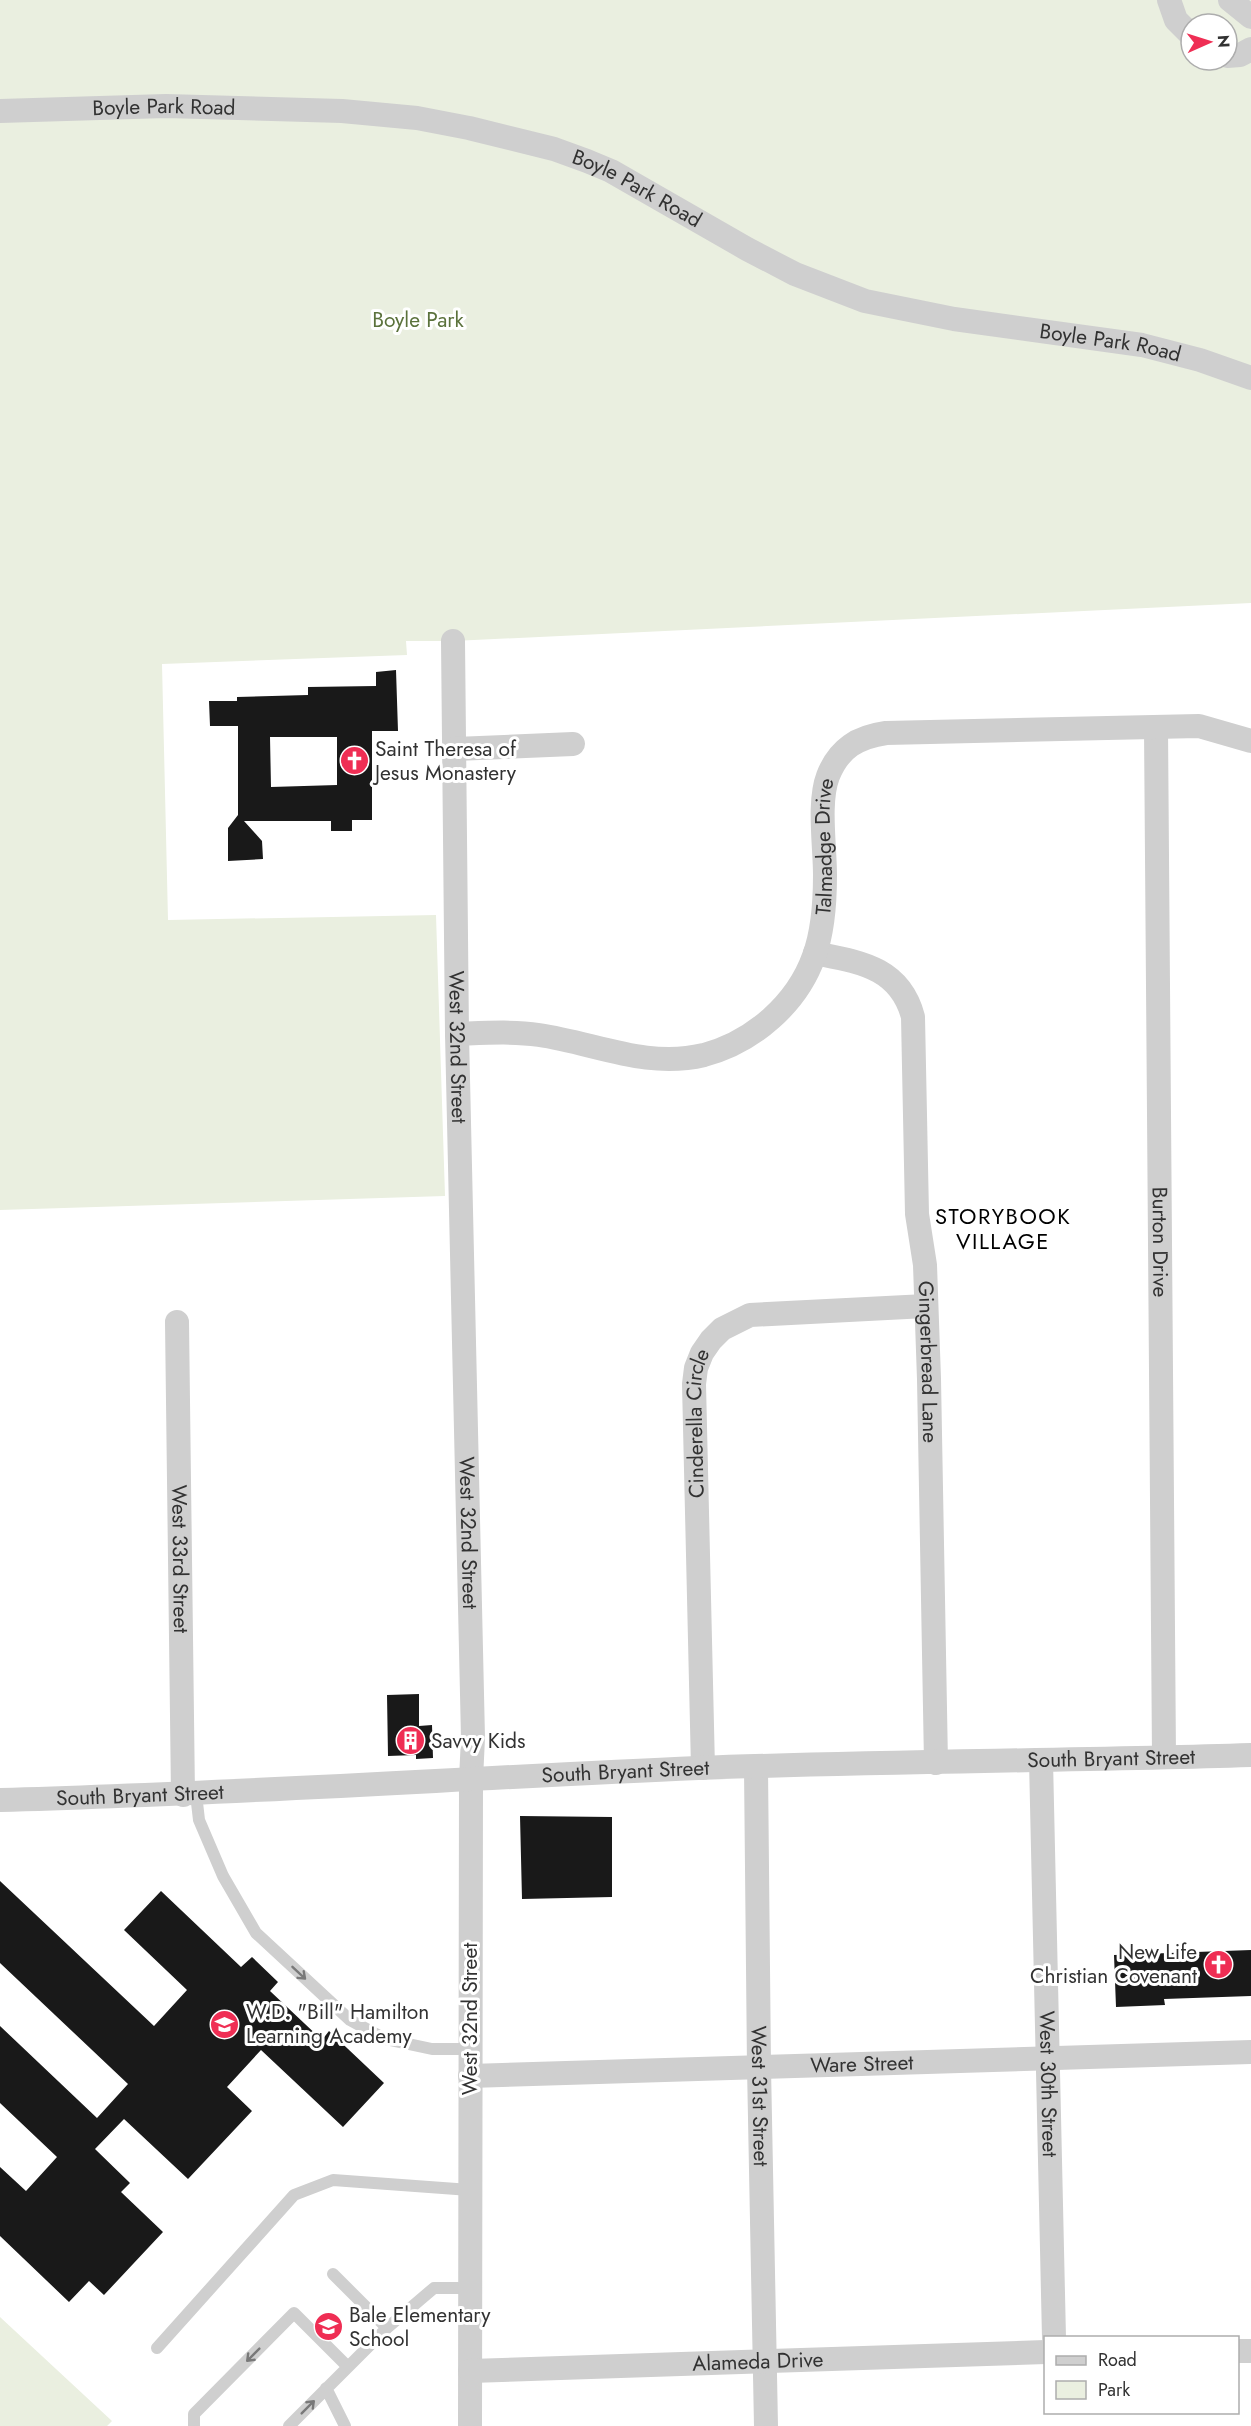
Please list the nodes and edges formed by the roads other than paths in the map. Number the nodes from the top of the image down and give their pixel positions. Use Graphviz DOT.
graph roads {
  1 [pos="1168,0"];
  2 [pos="1230,0"];
  3 [pos="1251,17"];
  4 [pos="1179,23"];
  5 [pos="0,111"];
  6 [pos="1251,378"];
  7 [pos="453,640"];
  8 [pos="1156,728"];
  9 [pos="1251,741"];
  10 [pos="573,744"];
  11 [pos="455,749"];
  12 [pos="816,953"];
  13 [pos="457,1034"];
  14 [pos="926,1306"];
  15 [pos="177,1322"];
  16 [pos="1251,1755"];
  17 [pos="1164,1756"];
  18 [pos="1041,1760"];
  19 [pos="936,1763"];
  20 [pos="703,1768"];
  21 [pos="756,1768"];
  22 [pos="471,1779"];
  23 [pos="190,1795"];
  24 [pos="0,1800"];
  25 [pos="470,2049"];
  26 [pos="1251,2052"];
  27 [pos="1048,2058"];
  28 [pos="759,2067"];
  29 [pos="470,2076"];
  30 [pos="470,2190"];
  31 [pos="333,2274"];
  32 [pos="470,2288"];
  33 [pos="387,2328"];
  34 [pos="1054,2336"];
  35 [pos="157,2348"];
  36 [pos="1044,2352"];
  37 [pos="765,2361"];
  38 [pos="348,2367"];
  39 [pos="470,2371"];
  40 [pos="326,2388"];
  41 [pos="194,2426"];
  42 [pos="289,2426"];
  43 [pos="345,2426"];
  44 [pos="470,2426"];
  45 [pos="766,2426"];
  1 -- 4 [label="street"];
  2 -- 3 [label="street"];
  5 -- 6 [label="street, Boyle Park Road"];
  7 -- 11 [label="street, West 32nd Street"];
  8 -- 9 [label="street, Talmadge Drive"];
  8 -- 12 [label="street, Talmadge Drive"];
  8 -- 17 [label="street, Burton Drive"];
  10 -- 11 [label="street"];
  11 -- 13 [label="street, West 32nd Street"];
  12 -- 13 [label="street, Talmadge Drive"];
  12 -- 14 [label="street, Gingerbread Lane"];
  13 -- 22 [label="street, West 32nd Street"];
  14 -- 19 [label="street, Gingerbread Lane"];
  14 -- 20 [label="street, Cinderella Circle"];
  15 -- 23 [label="street, West 33rd Street"];
  16 -- 17 [label="street, South Bryant Street"];
  17 -- 18 [label="street, South Bryant Street"];
  18 -- 19 [label="street, South Bryant Street"];
  18 -- 27 [label="street, West 30th Street"];
  19 -- 21 [label="street, South Bryant Street"];
  20 -- 21 [label="street, South Bryant Street"];
  20 -- 22 [label="street, South Bryant Street"];
  21 -- 28 [label="street, West 31st Street"];
  22 -- 23 [label="street, South Bryant Street"];
  22 -- 25 [label="street, West 32nd Street"];
  23 -- 24 [label="street, South Bryant Street"];
  23 -- 25 [label="lane, one-way"];
  25 -- 29 [label="street, West 32nd Street"];
  26 -- 27 [label="street, Ware Street"];
  27 -- 28 [label="street, Ware Street"];
  27 -- 34 [label="street, West 30th Street"];
  28 -- 29 [label="street, Ware Street"];
  28 -- 37 [label="street, West 31st Street"];
  29 -- 30 [label="street, West 32nd Street"];
  30 -- 32 [label="street, West 32nd Street"];
  30 -- 35 [label="lane"];
  31 -- 33 [label="lane"];
  32 -- 33 [label="lane"];
  32 -- 39 [label="street, West 32nd Street"];
  33 -- 38 [label="lane"];
  36 -- 37 [label="street, Alameda Drive"];
  37 -- 39 [label="street, Alameda Drive"];
  37 -- 45 [label="street, West 31st Street"];
  38 -- 40 [label="lane"];
  38 -- 41 [label="lane, one-way"];
  39 -- 44 [label="street, West 32nd Street"];
  42 -- 40 [label="lane, one-way"];
  40 -- 43 [label="lane"];
}
